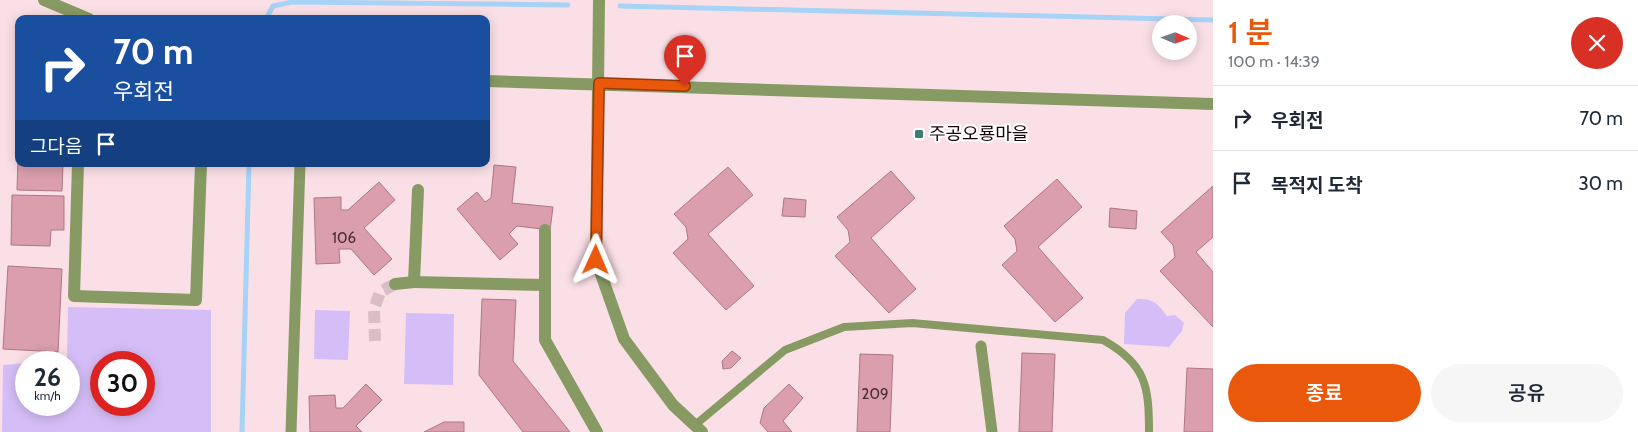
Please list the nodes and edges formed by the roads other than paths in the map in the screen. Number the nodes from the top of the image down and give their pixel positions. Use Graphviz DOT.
graph roads {
  1 [pos="44,0"];
  2 [pos="599,0"];
  3 [pos="79,15"];
  4 [pos="490,81"];
  5 [pos="599,83"];
  6 [pos="1213,97"];
  7 [pos="1198,104"];
  8 [pos="1213,104"];
  9 [pos="1213,109"];
  10 [pos="78,167"];
  11 [pos="201,167"];
  12 [pos="300,167"];
  13 [pos="418,190"];
  14 [pos="545,230"];
  15 [pos="414,282"];
  16 [pos="395,284"];
  17 [pos="545,285"];
  18 [pos="981,346"];
  19 [pos="695,430"];
  20 [pos="291,432"];
  21 [pos="597,432"];
  22 [pos="992,432"];
  23 [pos="1149,432"];
  1 -- 3 [label="street"];
  2 -- 5 [label="street"];
  4 -- 5 [label="street"];
  5 -- 7 [label="street"];
  5 -- 19 [label="street"];
  6 -- 7 [label="street"];
  7 -- 8 [label="street"];
  7 -- 9 [label="street"];
  10 -- 11 [label="street"];
  12 -- 20 [label="street"];
  13 -- 15 [label="street"];
  14 -- 17 [label="street"];
  15 -- 16 [label="street"];
  15 -- 17 [label="street"];
  17 -- 21 [label="street"];
  18 -- 22 [label="street"];
  19 -- 23 [label="lane"];
}
